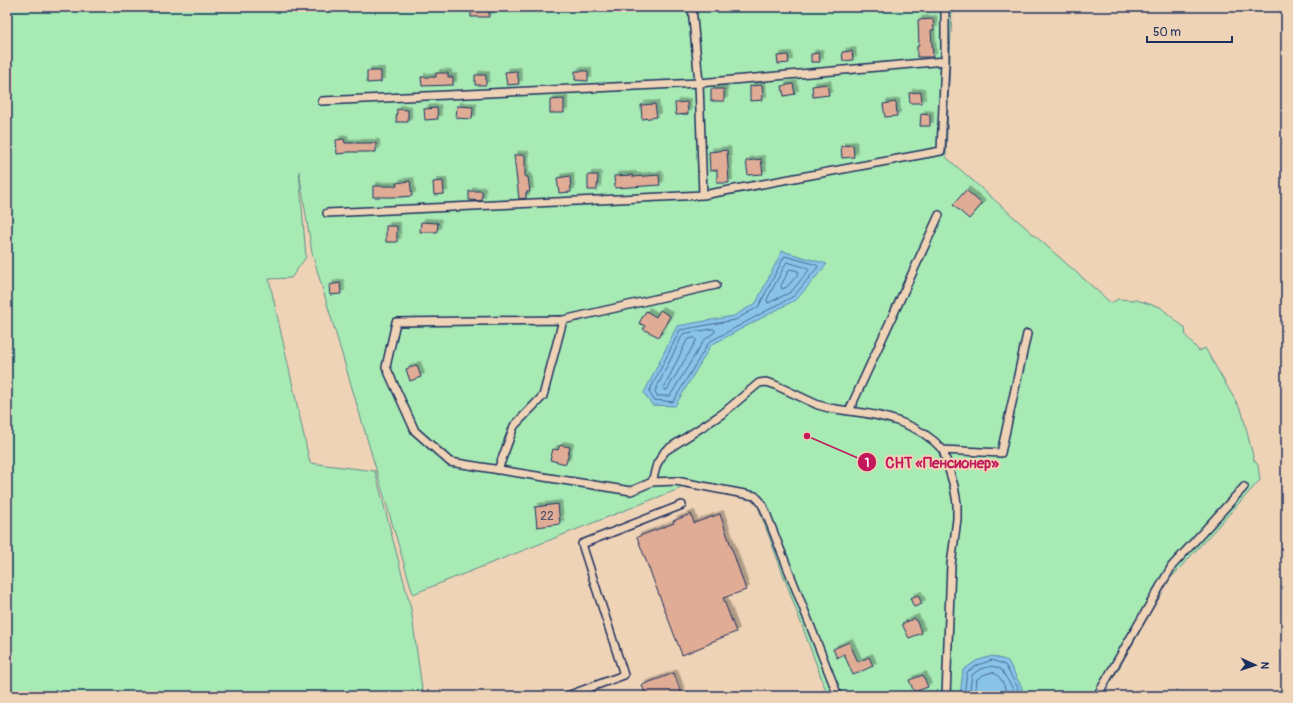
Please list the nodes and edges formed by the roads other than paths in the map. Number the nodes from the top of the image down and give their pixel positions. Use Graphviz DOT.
graph roads {
  1 [pos="692,7"];
  2 [pos="945,7"];
  3 [pos="945,61"];
  4 [pos="699,83"];
  5 [pos="322,101"];
  6 [pos="704,195"];
  7 [pos="328,213"];
  8 [pos="939,215"];
  9 [pos="716,285"];
  10 [pos="563,320"];
  11 [pos="1027,334"];
  12 [pos="849,411"];
  13 [pos="943,450"];
  14 [pos="498,470"];
  15 [pos="652,482"];
  16 [pos="1244,487"];
  17 [pos="682,504"];
  18 [pos="567,696"];
  19 [pos="838,696"];
  20 [pos="946,696"];
  21 [pos="1097,696"];
  1 -- 4 [label="lane"];
  2 -- 3 [label="lane"];
  3 -- 4 [label="lane"];
  3 -- 6 [label="lane"];
  4 -- 5 [label="lane"];
  4 -- 6 [label="lane"];
  6 -- 7 [label="lane"];
  8 -- 12 [label="lane"];
  9 -- 10 [label="lane"];
  10 -- 14 [label="lane"];
  10 -- 14 [label="lane"];
  11 -- 13 [label="lane"];
  12 -- 13 [label="lane"];
  12 -- 15 [label="lane"];
  13 -- 20 [label="lane"];
  14 -- 15 [label="lane"];
  15 -- 19 [label="lane"];
  16 -- 21 [label="lane"];
  17 -- 18 [label="lane"];
}
